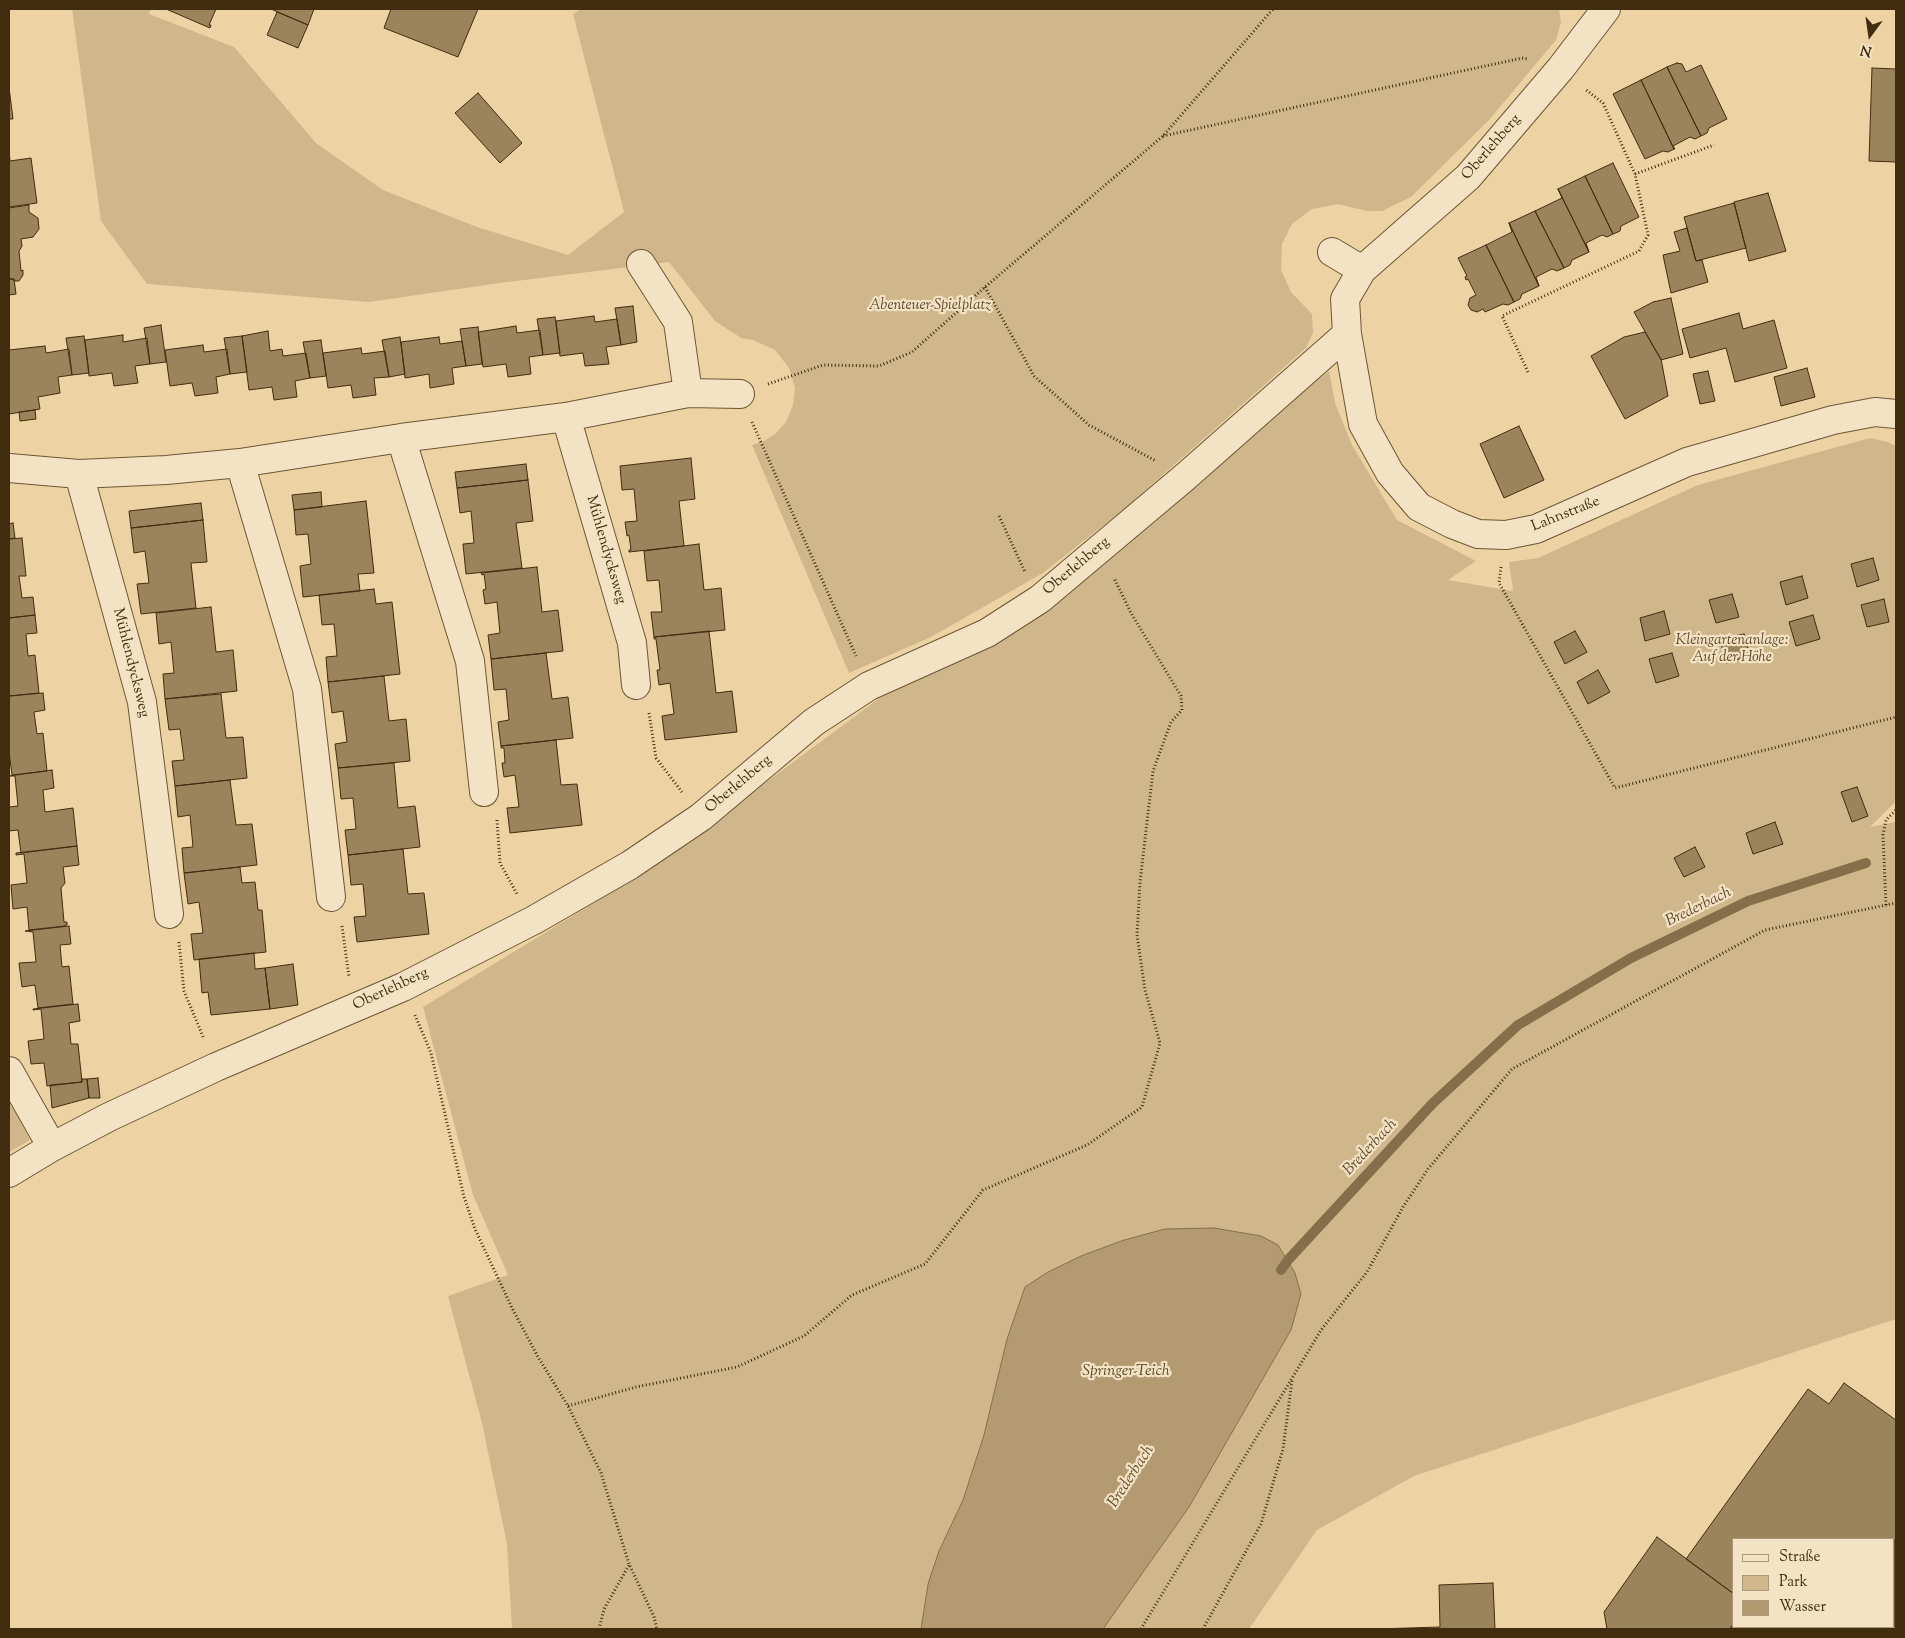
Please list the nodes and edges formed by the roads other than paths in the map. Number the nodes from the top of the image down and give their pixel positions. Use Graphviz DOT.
graph roads {
  1 [pos="1606,9"];
  2 [pos="1332,252"];
  3 [pos="641,264"];
  4 [pos="1362,270"];
  5 [pos="1347,334"];
  6 [pos="688,393"];
  7 [pos="740,394"];
  8 [pos="1896,414"];
  9 [pos="566,417"];
  10 [pos="401,438"];
  11 [pos="240,463"];
  12 [pos="9,468"];
  13 [pos="80,474"];
  14 [pos="636,685"];
  15 [pos="484,792"];
  16 [pos="331,897"];
  17 [pos="169,914"];
  18 [pos="9,1071"];
  19 [pos="52,1146"];
  20 [pos="9,1173"];
  1 -- 4 [label="street, Oberlehberg"];
  2 -- 4 [label="street"];
  3 -- 6 [label="street"];
  4 -- 5 [label="street, Oberlehberg"];
  5 -- 8 [label="street, Lahnstraße"];
  5 -- 19 [label="street, Oberlehberg"];
  6 -- 7 [label="street"];
  6 -- 9 [label="street"];
  9 -- 10 [label="street"];
  9 -- 14 [label="street, Mühlendycksweg"];
  10 -- 11 [label="street"];
  10 -- 15 [label="street"];
  11 -- 13 [label="street"];
  11 -- 16 [label="street"];
  12 -- 13 [label="street"];
  13 -- 17 [label="street, Mühlendycksweg"];
  18 -- 19 [label="street"];
  19 -- 20 [label="street, Oberlehberg"];
}
